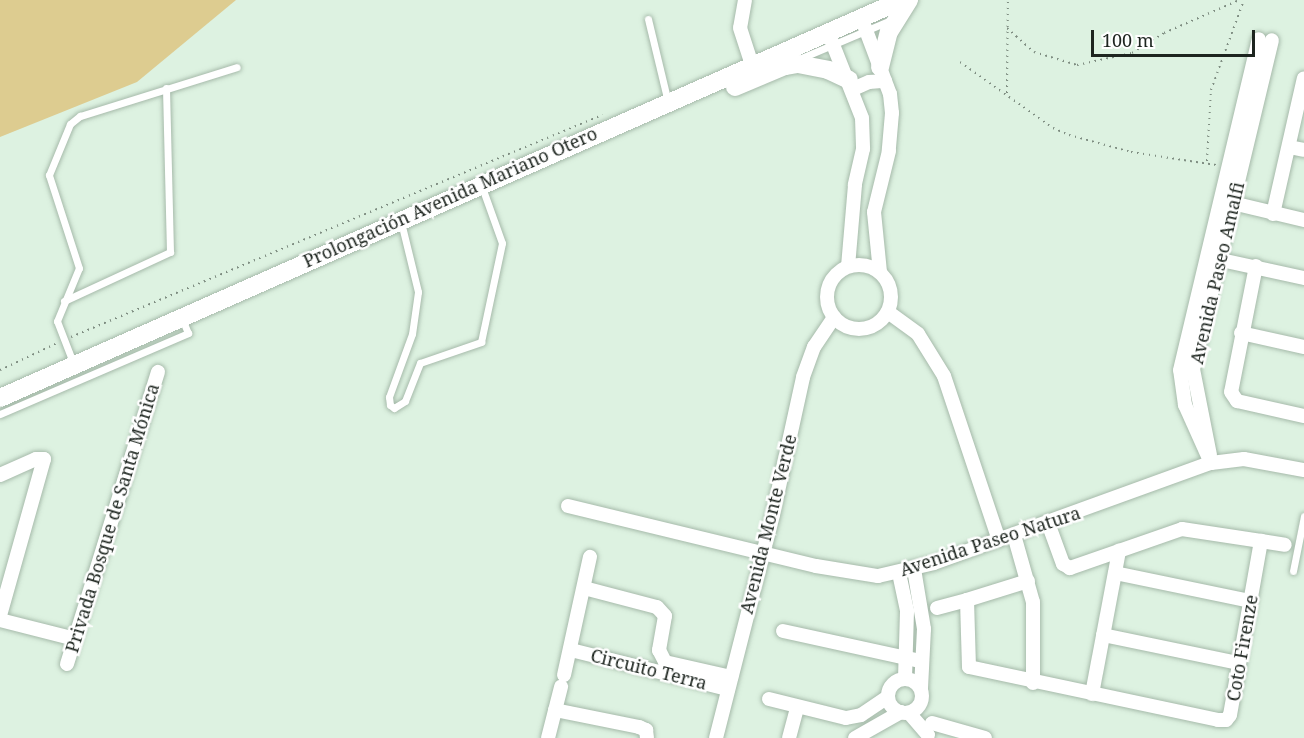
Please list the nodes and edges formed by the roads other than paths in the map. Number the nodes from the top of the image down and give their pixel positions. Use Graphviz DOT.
graph roads {
  1 [pos="745,0"];
  2 [pos="909,0"];
  3 [pos="901,8"];
  4 [pos="648,19"];
  5 [pos="864,24"];
  6 [pos="831,38"];
  7 [pos="752,66"];
  8 [pos="785,66"];
  9 [pos="237,67"];
  10 [pos="883,74"];
  11 [pos="1304,80"];
  12 [pos="851,85"];
  13 [pos="166,88"];
  14 [pos="668,102"];
  15 [pos="600,130"];
  16 [pos="1289,147"];
  17 [pos="1304,150"];
  18 [pos="862,153"];
  19 [pos="888,157"];
  20 [pos="480,184"];
  21 [pos="855,185"];
  22 [pos="878,190"];
  23 [pos="1226,202"];
  24 [pos="1273,214"];
  25 [pos="400,219"];
  26 [pos="1304,220"];
  27 [pos="1213,258"];
  28 [pos="848,266"];
  29 [pos="1256,266"];
  30 [pos="880,272"];
  31 [pos="1304,278"];
  32 [pos="64,301"];
  33 [pos="888,312"];
  34 [pos="181,317"];
  35 [pos="834,317"];
  36 [pos="1241,333"];
  37 [pos="1304,347"];
  38 [pos="74,365"];
  39 [pos="158,372"];
  40 [pos="0,398"];
  41 [pos="0,414"];
  42 [pos="1304,416"];
  43 [pos="1211,463"];
  44 [pos="1304,470"];
  45 [pos="0,475"];
  46 [pos="568,506"];
  47 [pos="1304,516"];
  48 [pos="1048,523"];
  49 [pos="1014,535"];
  50 [pos="999,540"];
  51 [pos="1261,541"];
  52 [pos="1285,545"];
  53 [pos="1119,551"];
  54 [pos="761,552"];
  55 [pos="590,557"];
  56 [pos="914,569"];
  57 [pos="1293,570"];
  58 [pos="899,573"];
  59 [pos="1115,573"];
  60 [pos="1028,581"];
  61 [pos="584,588"];
  62 [pos="967,600"];
  63 [pos="1250,601"];
  64 [pos="937,608"];
  65 [pos="0,618"];
  66 [pos="783,631"];
  67 [pos="1103,635"];
  68 [pos="75,639"];
  69 [pos="570,650"];
  70 [pos="907,660"];
  71 [pos="921,661"];
  72 [pos="1238,663"];
  73 [pos="67,664"];
  74 [pos="905,679"];
  75 [pos="729,683"];
  76 [pos="1033,683"];
  77 [pos="921,689"];
  78 [pos="1092,694"];
  79 [pos="888,698"];
  80 [pos="769,699"];
  81 [pos="797,708"];
  82 [pos="555,710"];
  83 [pos="910,710"];
  84 [pos="929,732"];
  85 [pos="548,738"];
  86 [pos="647,738"];
  87 [pos="716,738"];
  88 [pos="789,738"];
  89 [pos="855,738"];
  90 [pos="985,738"];
  1 -- 7 [label="street"];
  2 -- 3 [label="street"];
  3 -- 5 [label="street, Prolongación Avenida Mariano Otero"];
  3 -- 10 [label="street"];
  4 -- 14 [label="lane"];
  5 -- 6 [label="street, Prolongación Avenida Mariano Otero"];
  5 -- 10 [label="street"];
  6 -- 7 [label="street, Prolongación Avenida Mariano Otero"];
  6 -- 8 [label="lane"];
  6 -- 12 [label="street"];
  7 -- 14 [label="street, Prolongación Avenida Mariano Otero"];
  8 -- 12 [label="street"];
  8 -- 15 [label="street"];
  9 -- 13 [label="lane"];
  10 -- 12 [label="street"];
  10 -- 19 [label="street"];
  11 -- 16 [label="street"];
  12 -- 18 [label="street"];
  13 -- 32 [label="lane"];
  13 -- 32 [label="lane"];
  14 -- 15 [label="street, Prolongación Avenida Mariano Otero"];
  15 -- 20 [label="street, Prolongación Avenida Mariano Otero"];
  16 -- 17 [label="street"];
  16 -- 24 [label="street"];
  18 -- 19 [label="street"];
  18 -- 21 [label="street"];
  19 -- 22 [label="street"];
  20 -- 25 [label="street, Prolongación Avenida Mariano Otero"];
  20 -- 25 [label="lane"];
  21 -- 22 [label="street"];
  21 -- 28 [label="street"];
  22 -- 30 [label="street"];
  23 -- 23 [label="street, Avenida Paseo Amalfi"];
  23 -- 24 [label="street"];
  23 -- 27 [label="street, Avenida Paseo Amalfi"];
  24 -- 26 [label="street"];
  25 -- 34 [label="street, Prolongación Avenida Mariano Otero"];
  27 -- 29 [label="street"];
  27 -- 43 [label="street, Avenida Paseo Amalfi"];
  28 -- 30 [label="street"];
  28 -- 35 [label="street"];
  29 -- 31 [label="street"];
  29 -- 36 [label="street"];
  30 -- 33 [label="street"];
  32 -- 38 [label="lane"];
  33 -- 35 [label="street"];
  33 -- 50 [label="street"];
  34 -- 38 [label="street, Prolongación Avenida Mariano Otero"];
  34 -- 41 [label="lane"];
  35 -- 54 [label="street, Avenida Monte Verde"];
  36 -- 37 [label="street"];
  36 -- 42 [label="street"];
  38 -- 40 [label="street, Prolongación Avenida Mariano Otero"];
  39 -- 68 [label="street, Privada Bosque de Santa Mónica"];
  43 -- 44 [label="street, Avenida Paseo Natura"];
  43 -- 48 [label="street, Avenida Paseo Natura"];
  45 -- 65 [label="street"];
  46 -- 54 [label="street, Avenida Paseo Natura"];
  47 -- 57 [label="lane"];
  48 -- 49 [label="street, Avenida Paseo Natura"];
  48 -- 53 [label="street"];
  49 -- 50 [label="street, Avenida Paseo Natura"];
  49 -- 60 [label="street"];
  50 -- 56 [label="street, Avenida Paseo Natura"];
  51 -- 52 [label="street"];
  51 -- 53 [label="street"];
  51 -- 63 [label="street, Coto Firenze"];
  53 -- 59 [label="street"];
  54 -- 58 [label="street, Avenida Paseo Natura"];
  54 -- 75 [label="street, Avenida Monte Verde"];
  55 -- 61 [label="street, Circuito Terra"];
  56 -- 58 [label="street, Avenida Paseo Natura"];
  56 -- 71 [label="street"];
  58 -- 70 [label="street"];
  59 -- 63 [label="street"];
  59 -- 67 [label="street"];
  60 -- 62 [label="street"];
  60 -- 76 [label="street"];
  61 -- 69 [label="street, Circuito Terra"];
  61 -- 75 [label="street"];
  62 -- 64 [label="street"];
  62 -- 76 [label="street, Coto Firenze"];
  63 -- 72 [label="street, Coto Firenze"];
  65 -- 68 [label="street"];
  66 -- 70 [label="street"];
  67 -- 72 [label="street"];
  67 -- 78 [label="street"];
  68 -- 73 [label="street, Privada Bosque de Santa Mónica"];
  69 -- 75 [label="street, Circuito Terra"];
  69 -- 82 [label="street, Circuito Terra"];
  70 -- 71 [label="street"];
  70 -- 74 [label="street"];
  71 -- 77 [label="street"];
  72 -- 78 [label="street, Coto Firenze"];
  74 -- 77 [label="street"];
  74 -- 79 [label="street"];
  75 -- 87 [label="street, Avenida Monte Verde"];
  76 -- 78 [label="street, Coto Firenze"];
  77 -- 83 [label="street"];
  79 -- 81 [label="street"];
  79 -- 83 [label="street"];
  80 -- 81 [label="street"];
  81 -- 88 [label="street"];
  82 -- 85 [label="street, Circuito Terra"];
  82 -- 86 [label="street"];
  83 -- 84 [label="street"];
  83 -- 89 [label="street"];
  84 -- 90 [label="street"];
}
